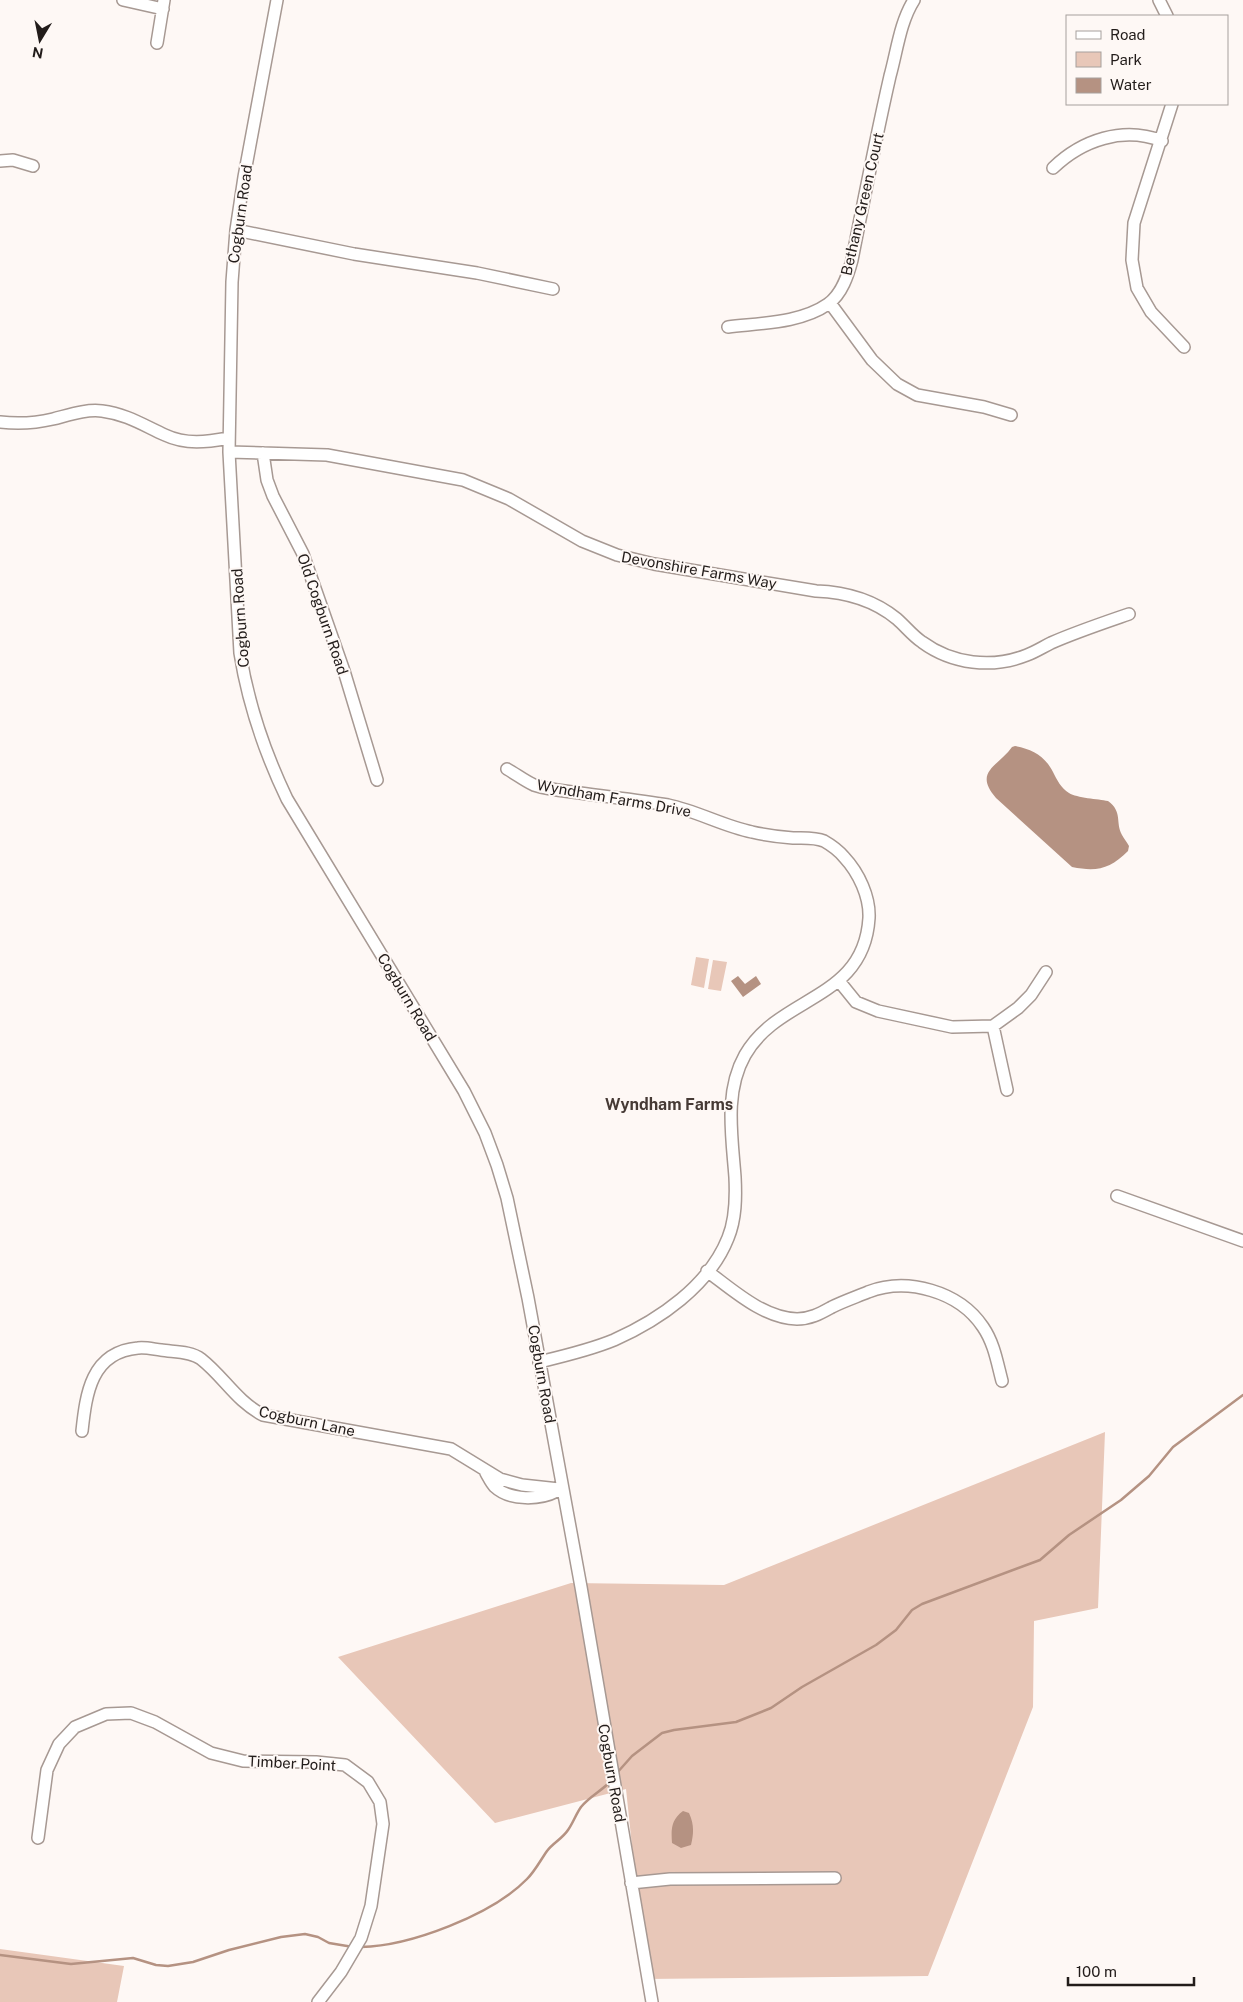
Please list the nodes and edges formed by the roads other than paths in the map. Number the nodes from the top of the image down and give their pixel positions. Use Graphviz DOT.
graph roads {
  1 [pos="123,0"];
  2 [pos="277,0"];
  3 [pos="914,0"];
  4 [pos="1159,0"];
  5 [pos="164,4"];
  6 [pos="1166,15"];
  7 [pos="157,43"];
  8 [pos="1172,105"];
  9 [pos="1162,141"];
  10 [pos="0,161"];
  11 [pos="33,166"];
  12 [pos="1053,168"];
  13 [pos="236,230"];
  14 [pos="552,289"];
  15 [pos="830,303"];
  16 [pos="728,327"];
  17 [pos="1184,347"];
  18 [pos="1011,415"];
  19 [pos="0,422"];
  20 [pos="229,438"];
  21 [pos="228,452"];
  22 [pos="263,452"];
  23 [pos="1129,614"];
  24 [pos="507,769"];
  25 [pos="377,780"];
  26 [pos="1046,972"];
  27 [pos="839,982"];
  28 [pos="993,1026"];
  29 [pos="1007,1090"];
  30 [pos="1116,1196"];
  31 [pos="1243,1241"];
  32 [pos="707,1271"];
  33 [pos="539,1362"];
  34 [pos="1002,1380"];
  35 [pos="82,1431"];
  36 [pos="560,1488"];
  37 [pos="38,1838"];
  38 [pos="835,1878"];
  39 [pos="631,1883"];
  40 [pos="318,2002"];
  41 [pos="652,2002"];
  1 -- 5 [label="street"];
  2 -- 13 [label="street, Cogburn Road"];
  3 -- 15 [label="street, Bethany Green Court"];
  4 -- 6 [label="street"];
  5 -- 7 [label="street"];
  8 -- 9 [label="street"];
  9 -- 12 [label="street"];
  9 -- 17 [label="street"];
  10 -- 11 [label="street"];
  13 -- 14 [label="street"];
  13 -- 20 [label="street, Cogburn Road"];
  15 -- 16 [label="street"];
  15 -- 18 [label="street"];
  19 -- 20 [label="street"];
  20 -- 21 [label="street, Cogburn Road"];
  21 -- 22 [label="street, Devonshire Farms Way"];
  21 -- 33 [label="street, Cogburn Road"];
  22 -- 23 [label="street, Devonshire Farms Way"];
  22 -- 25 [label="street, Old Cogburn Road"];
  24 -- 27 [label="street, Wyndham Farms Drive"];
  26 -- 28 [label="street"];
  27 -- 28 [label="street"];
  27 -- 32 [label="street, Wyndham Farms Drive"];
  28 -- 29 [label="street"];
  30 -- 31 [label="street"];
  32 -- 33 [label="street, Wyndham Farms Drive"];
  32 -- 34 [label="street"];
  33 -- 36 [label="street, Cogburn Road"];
  35 -- 36 [label="street, Cogburn Lane"];
  36 -- 39 [label="street, Cogburn Road"];
  37 -- 40 [label="street, Timber Point"];
  38 -- 39 [label="street"];
  39 -- 41 [label="street, Cogburn Road"];
}
